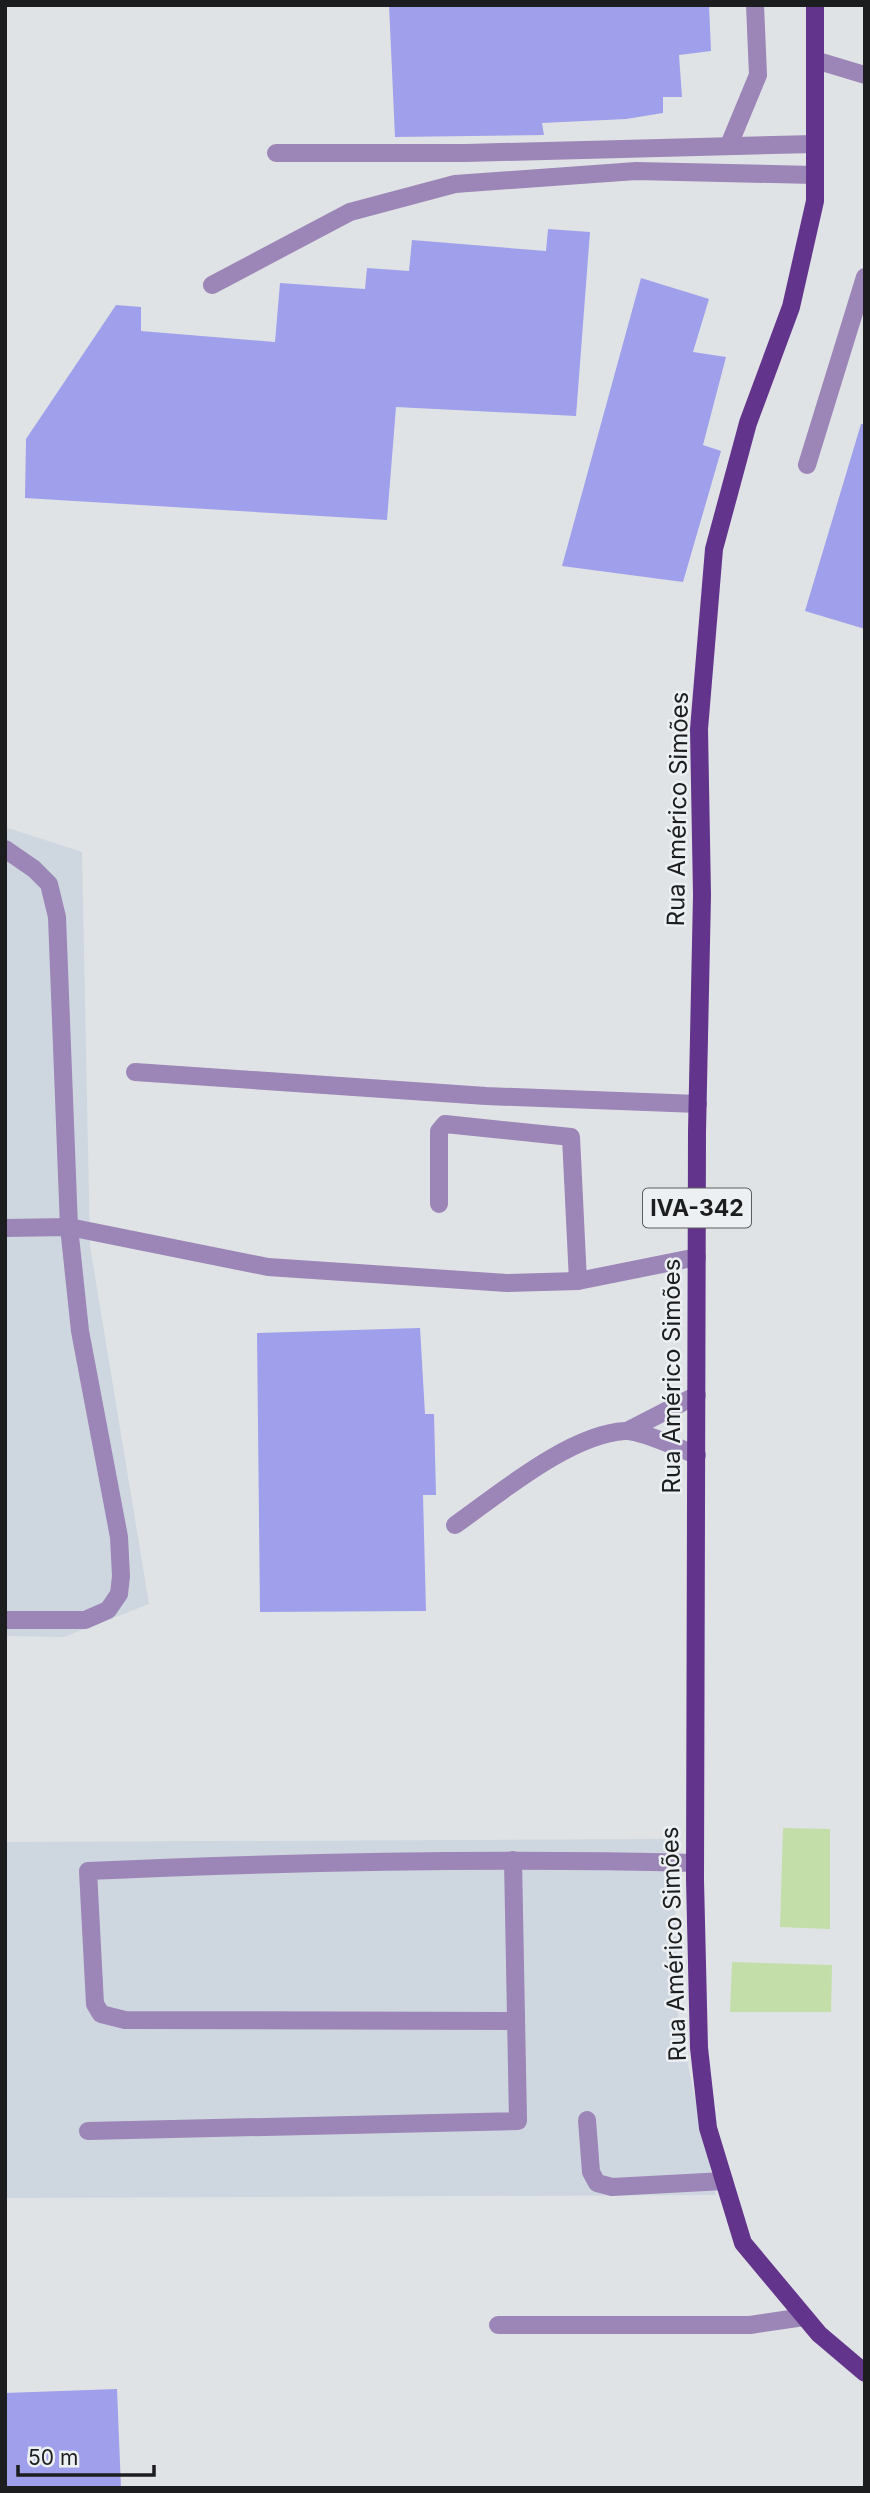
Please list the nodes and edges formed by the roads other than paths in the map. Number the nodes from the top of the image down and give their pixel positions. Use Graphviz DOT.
graph roads {
  1 [pos="755,5"];
  2 [pos="815,5"];
  3 [pos="815,60"];
  4 [pos="865,75"];
  5 [pos="814,144"];
  6 [pos="729,145"];
  7 [pos="276,152"];
  8 [pos="814,175"];
  9 [pos="865,277"];
  10 [pos="212,285"];
  11 [pos="807,465"];
  12 [pos="5,849"];
  13 [pos="135,1072"];
  14 [pos="698,1104"];
  15 [pos="439,1204"];
  16 [pos="69,1227"];
  17 [pos="5,1228"];
  18 [pos="696,1258"];
  19 [pos="578,1281"];
  20 [pos="697,1395"];
  21 [pos="627,1430"];
  22 [pos="697,1455"];
  23 [pos="456,1525"];
  24 [pos="5,1620"];
  25 [pos="513,1860"];
  26 [pos="695,1863"];
  27 [pos="516,2021"];
  28 [pos="587,2119"];
  29 [pos="88,2131"];
  30 [pos="724,2181"];
  31 [pos="804,2317"];
  32 [pos="498,2325"];
  33 [pos="865,2373"];
  1 -- 6 [label="lane"];
  2 -- 3 [label="main road, Rua Américo Simões / IVA-342"];
  3 -- 4 [label="lane"];
  3 -- 5 [label="main road, Rua Américo Simões / IVA-342"];
  5 -- 6 [label="lane"];
  5 -- 8 [label="main road, Rua Américo Simões / IVA-342"];
  6 -- 7 [label="lane"];
  8 -- 10 [label="lane"];
  8 -- 14 [label="main road, Rua Américo Simões / IVA-342"];
  9 -- 11 [label="lane"];
  12 -- 16 [label="lane"];
  13 -- 14 [label="lane"];
  14 -- 18 [label="main road, Rua Américo Simões / IVA-342"];
  15 -- 19 [label="lane"];
  16 -- 17 [label="lane"];
  16 -- 19 [label="lane"];
  16 -- 24 [label="lane"];
  18 -- 19 [label="lane"];
  18 -- 20 [label="main road, Rua Américo Simões / IVA-342"];
  20 -- 21 [label="lane"];
  20 -- 22 [label="main road, Rua Américo Simões / IVA-342"];
  21 -- 22 [label="lane"];
  21 -- 23 [label="lane"];
  22 -- 26 [label="main road, Rua Américo Simões / IVA-342"];
  25 -- 26 [label="lane"];
  25 -- 27 [label="lane"];
  25 -- 27 [label="lane"];
  26 -- 30 [label="main road, Rua Américo Simões / IVA-342"];
  27 -- 29 [label="lane"];
  28 -- 30 [label="lane"];
  30 -- 31 [label="main road, Rua Américo Simões / IVA-342"];
  31 -- 32 [label="lane"];
  31 -- 33 [label="main road, Rua Américo Simões / IVA-342"];
}
